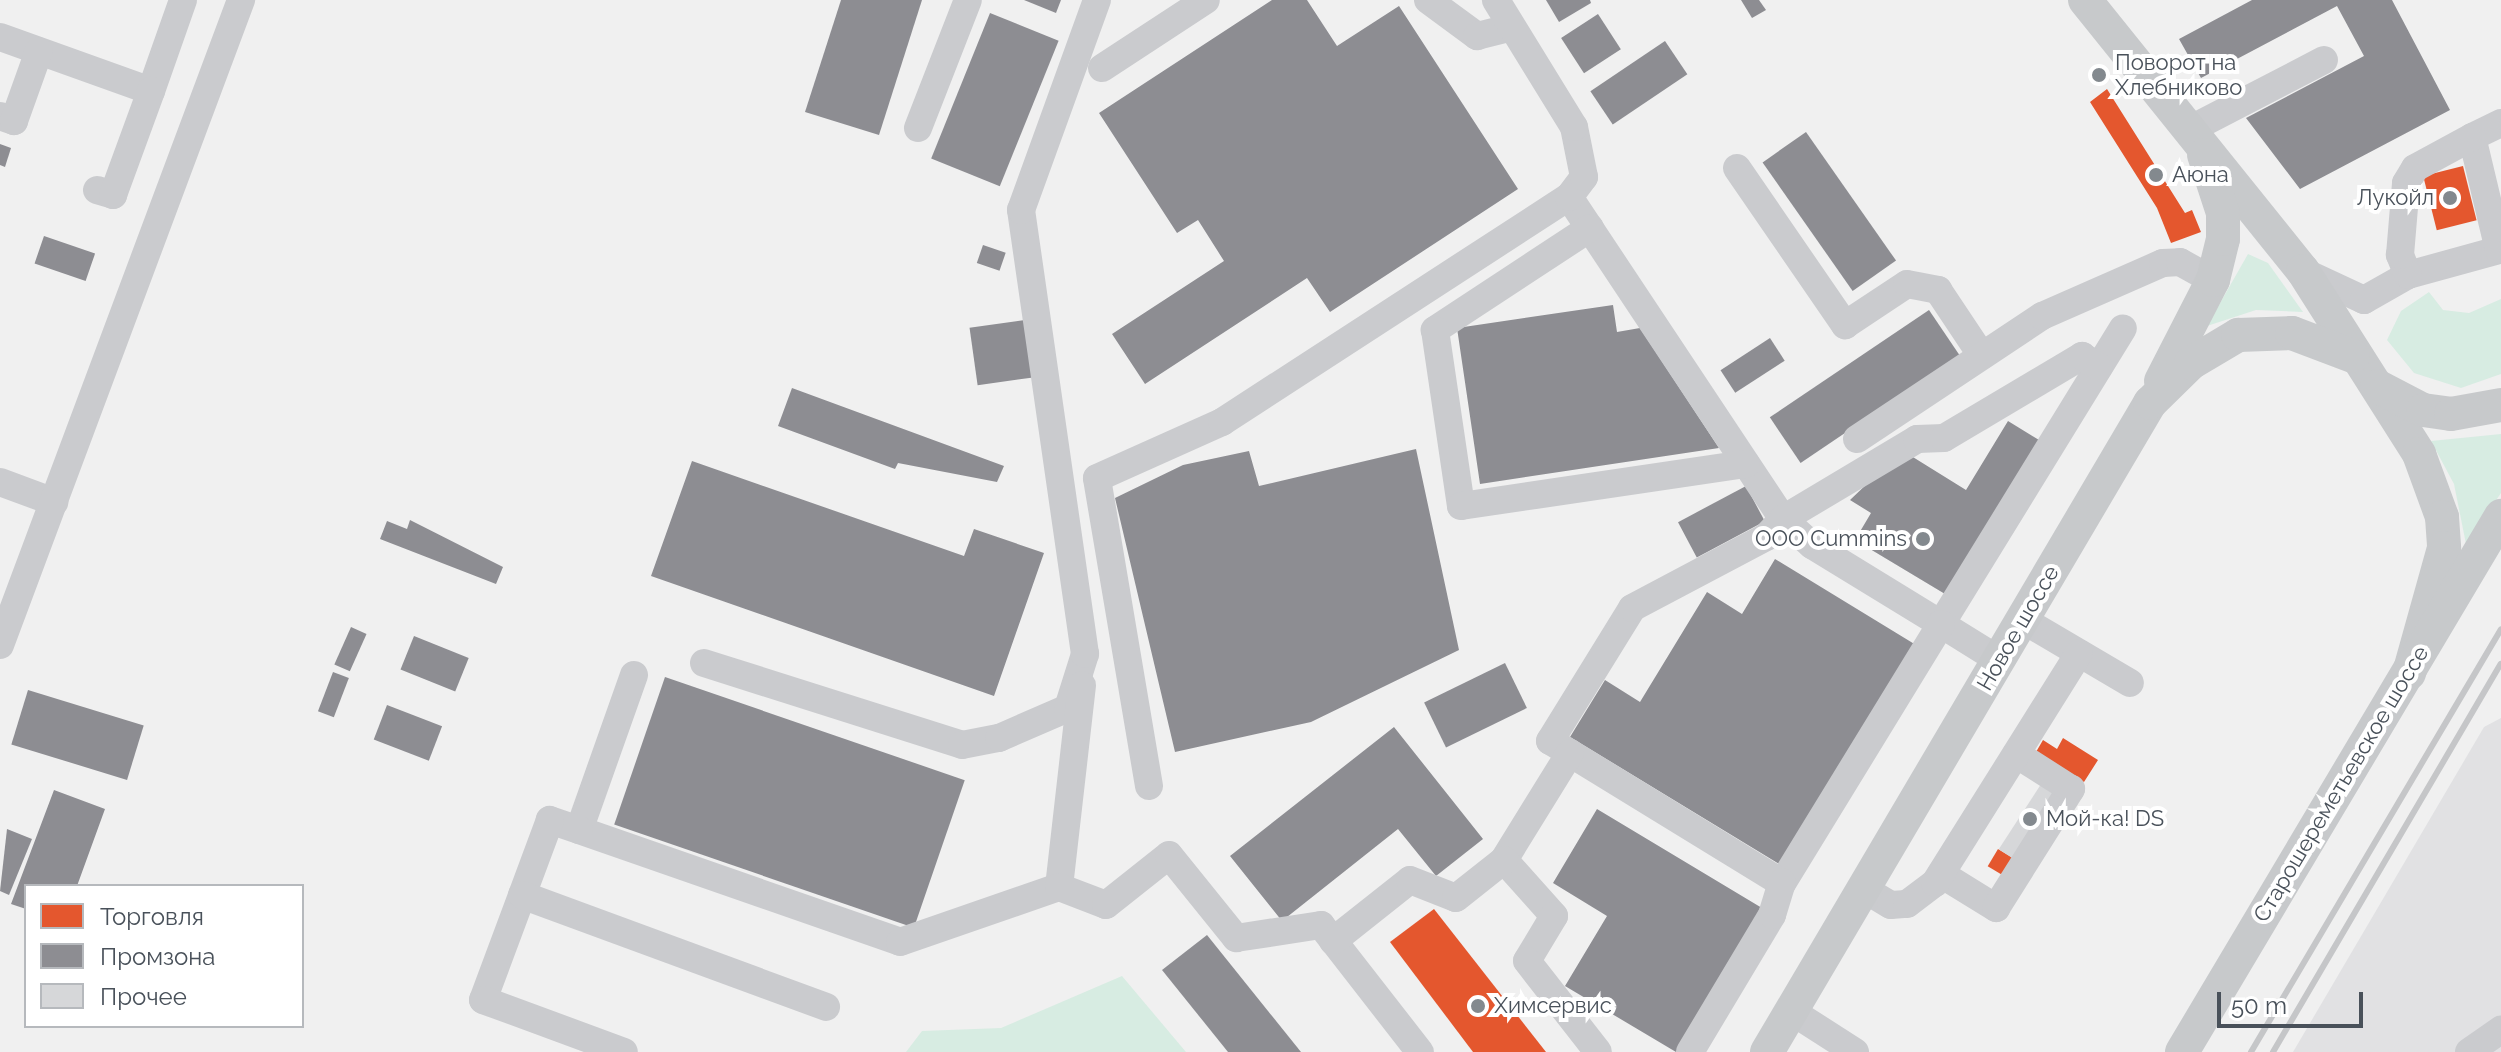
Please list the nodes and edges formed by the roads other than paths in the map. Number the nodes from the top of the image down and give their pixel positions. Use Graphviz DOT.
graph roads {
  1 [pos="183,0"];
  2 [pos="241,0"];
  3 [pos="968,0"];
  4 [pos="1097,0"];
  5 [pos="1206,0"];
  6 [pos="1428,0"];
  7 [pos="1496,0"];
  8 [pos="2088,1"];
  9 [pos="1510,28"];
  10 [pos="0,37"];
  11 [pos="39,51"];
  12 [pos="2324,60"];
  13 [pos="1102,68"];
  14 [pos="151,91"];
  15 [pos="0,116"];
  16 [pos="2501,123"];
  17 [pos="918,128"];
  18 [pos="2193,136"];
  19 [pos="2472,137"];
  20 [pos="1737,168"];
  21 [pos="97,190"];
  22 [pos="1569,197"];
  23 [pos="1590,228"];
  24 [pos="2500,250"];
  25 [pos="2303,271"];
  26 [pos="2408,275"];
  27 [pos="2213,280"];
  28 [pos="2123,328"];
  29 [pos="1982,356"];
  30 [pos="2353,356"];
  31 [pos="2099,367"];
  32 [pos="2375,384"];
  33 [pos="2150,403"];
  34 [pos="2501,405"];
  35 [pos="1857,439"];
  36 [pos="1746,464"];
  37 [pos="0,482"];
  38 [pos="54,502"];
  39 [pos="2501,516"];
  40 [pos="1783,519"];
  41 [pos="2023,620"];
  42 [pos="1941,624"];
  43 [pos="0,645"];
  44 [pos="2079,653"];
  45 [pos="1999,660"];
  46 [pos="704,663"];
  47 [pos="2409,673"];
  48 [pos="634,675"];
  49 [pos="1082,680"];
  50 [pos="2130,683"];
  51 [pos="1570,753"];
  52 [pos="2016,754"];
  53 [pos="1149,786"];
  54 [pos="579,830"];
  55 [pos="1504,860"];
  56 [pos="1941,874"];
  57 [pos="1782,883"];
  58 [pos="1059,887"];
  59 [pos="1864,889"];
  60 [pos="522,895"];
  61 [pos="1333,941"];
  62 [pos="826,1007"];
  63 [pos="1791,1011"];
  64 [pos="2501,1030"];
  65 [pos="1772,1050"];
  66 [pos="624,1052"];
  67 [pos="1420,1052"];
  68 [pos="1598,1052"];
  69 [pos="1690,1052"];
  70 [pos="1855,1052"];
  71 [pos="2182,1052"];
  72 [pos="2469,1052"];
  1 -- 14 [label="lane"];
  2 -- 38 [label="lane"];
  3 -- 17 [label="lane"];
  4 -- 49 [label="lane"];
  5 -- 13 [label="lane"];
  6 -- 9 [label="lane"];
  7 -- 9 [label="lane"];
  8 -- 18 [label="main road"];
  9 -- 22 [label="lane"];
  10 -- 11 [label="lane"];
  11 -- 14 [label="lane"];
  11 -- 15 [label="lane"];
  12 -- 18 [label="lane"];
  14 -- 21 [label="lane"];
  16 -- 19 [label="lane"];
  18 -- 25 [label="main road"];
  18 -- 27 [label="main road"];
  19 -- 24 [label="lane"];
  19 -- 26 [label="lane"];
  20 -- 29 [label="lane"];
  22 -- 23 [label="lane"];
  22 -- 53 [label="lane"];
  23 -- 36 [label="lane"];
  23 -- 36 [label="lane"];
  24 -- 26 [label="lane"];
  25 -- 26 [label="lane"];
  25 -- 30 [label="main road"];
  27 -- 29 [label="lane"];
  27 -- 33 [label="main road"];
  28 -- 31 [label="lane"];
  29 -- 35 [label="lane"];
  30 -- 32 [label="main road"];
  30 -- 33 [label="main road, Новое шоссе"];
  31 -- 40 [label="lane"];
  31 -- 42 [label="lane"];
  32 -- 34 [label="main road"];
  32 -- 47 [label="main road"];
  33 -- 41 [label="main road, Новое шоссе"];
  36 -- 40 [label="lane"];
  37 -- 38 [label="lane"];
  38 -- 43 [label="lane"];
  39 -- 47 [label="main road, Старошереметьевское шоссе"];
  40 -- 42 [label="lane"];
  40 -- 51 [label="lane"];
  41 -- 44 [label="lane"];
  41 -- 45 [label="main road, Новое шоссе"];
  42 -- 45 [label="lane"];
  42 -- 57 [label="lane"];
  44 -- 50 [label="lane"];
  44 -- 52 [label="lane"];
  45 -- 59 [label="main road, Новое шоссе"];
  46 -- 49 [label="lane"];
  47 -- 71 [label="main road, Старошереметьевское шоссе"];
  48 -- 54 [label="lane"];
  49 -- 58 [label="lane"];
  51 -- 55 [label="lane"];
  51 -- 57 [label="lane"];
  52 -- 56 [label="lane"];
  52 -- 56 [label="lane"];
  54 -- 58 [label="lane"];
  54 -- 60 [label="lane"];
  55 -- 61 [label="lane"];
  55 -- 68 [label="lane"];
  56 -- 59 [label="lane"];
  57 -- 69 [label="lane"];
  58 -- 61 [label="lane"];
  59 -- 63 [label="main road, Новое шоссе"];
  60 -- 62 [label="lane"];
  60 -- 66 [label="lane"];
  61 -- 67 [label="lane"];
  63 -- 65 [label="main road, Новое шоссе"];
  63 -- 70 [label="lane"];
  64 -- 72 [label="lane"];
}
